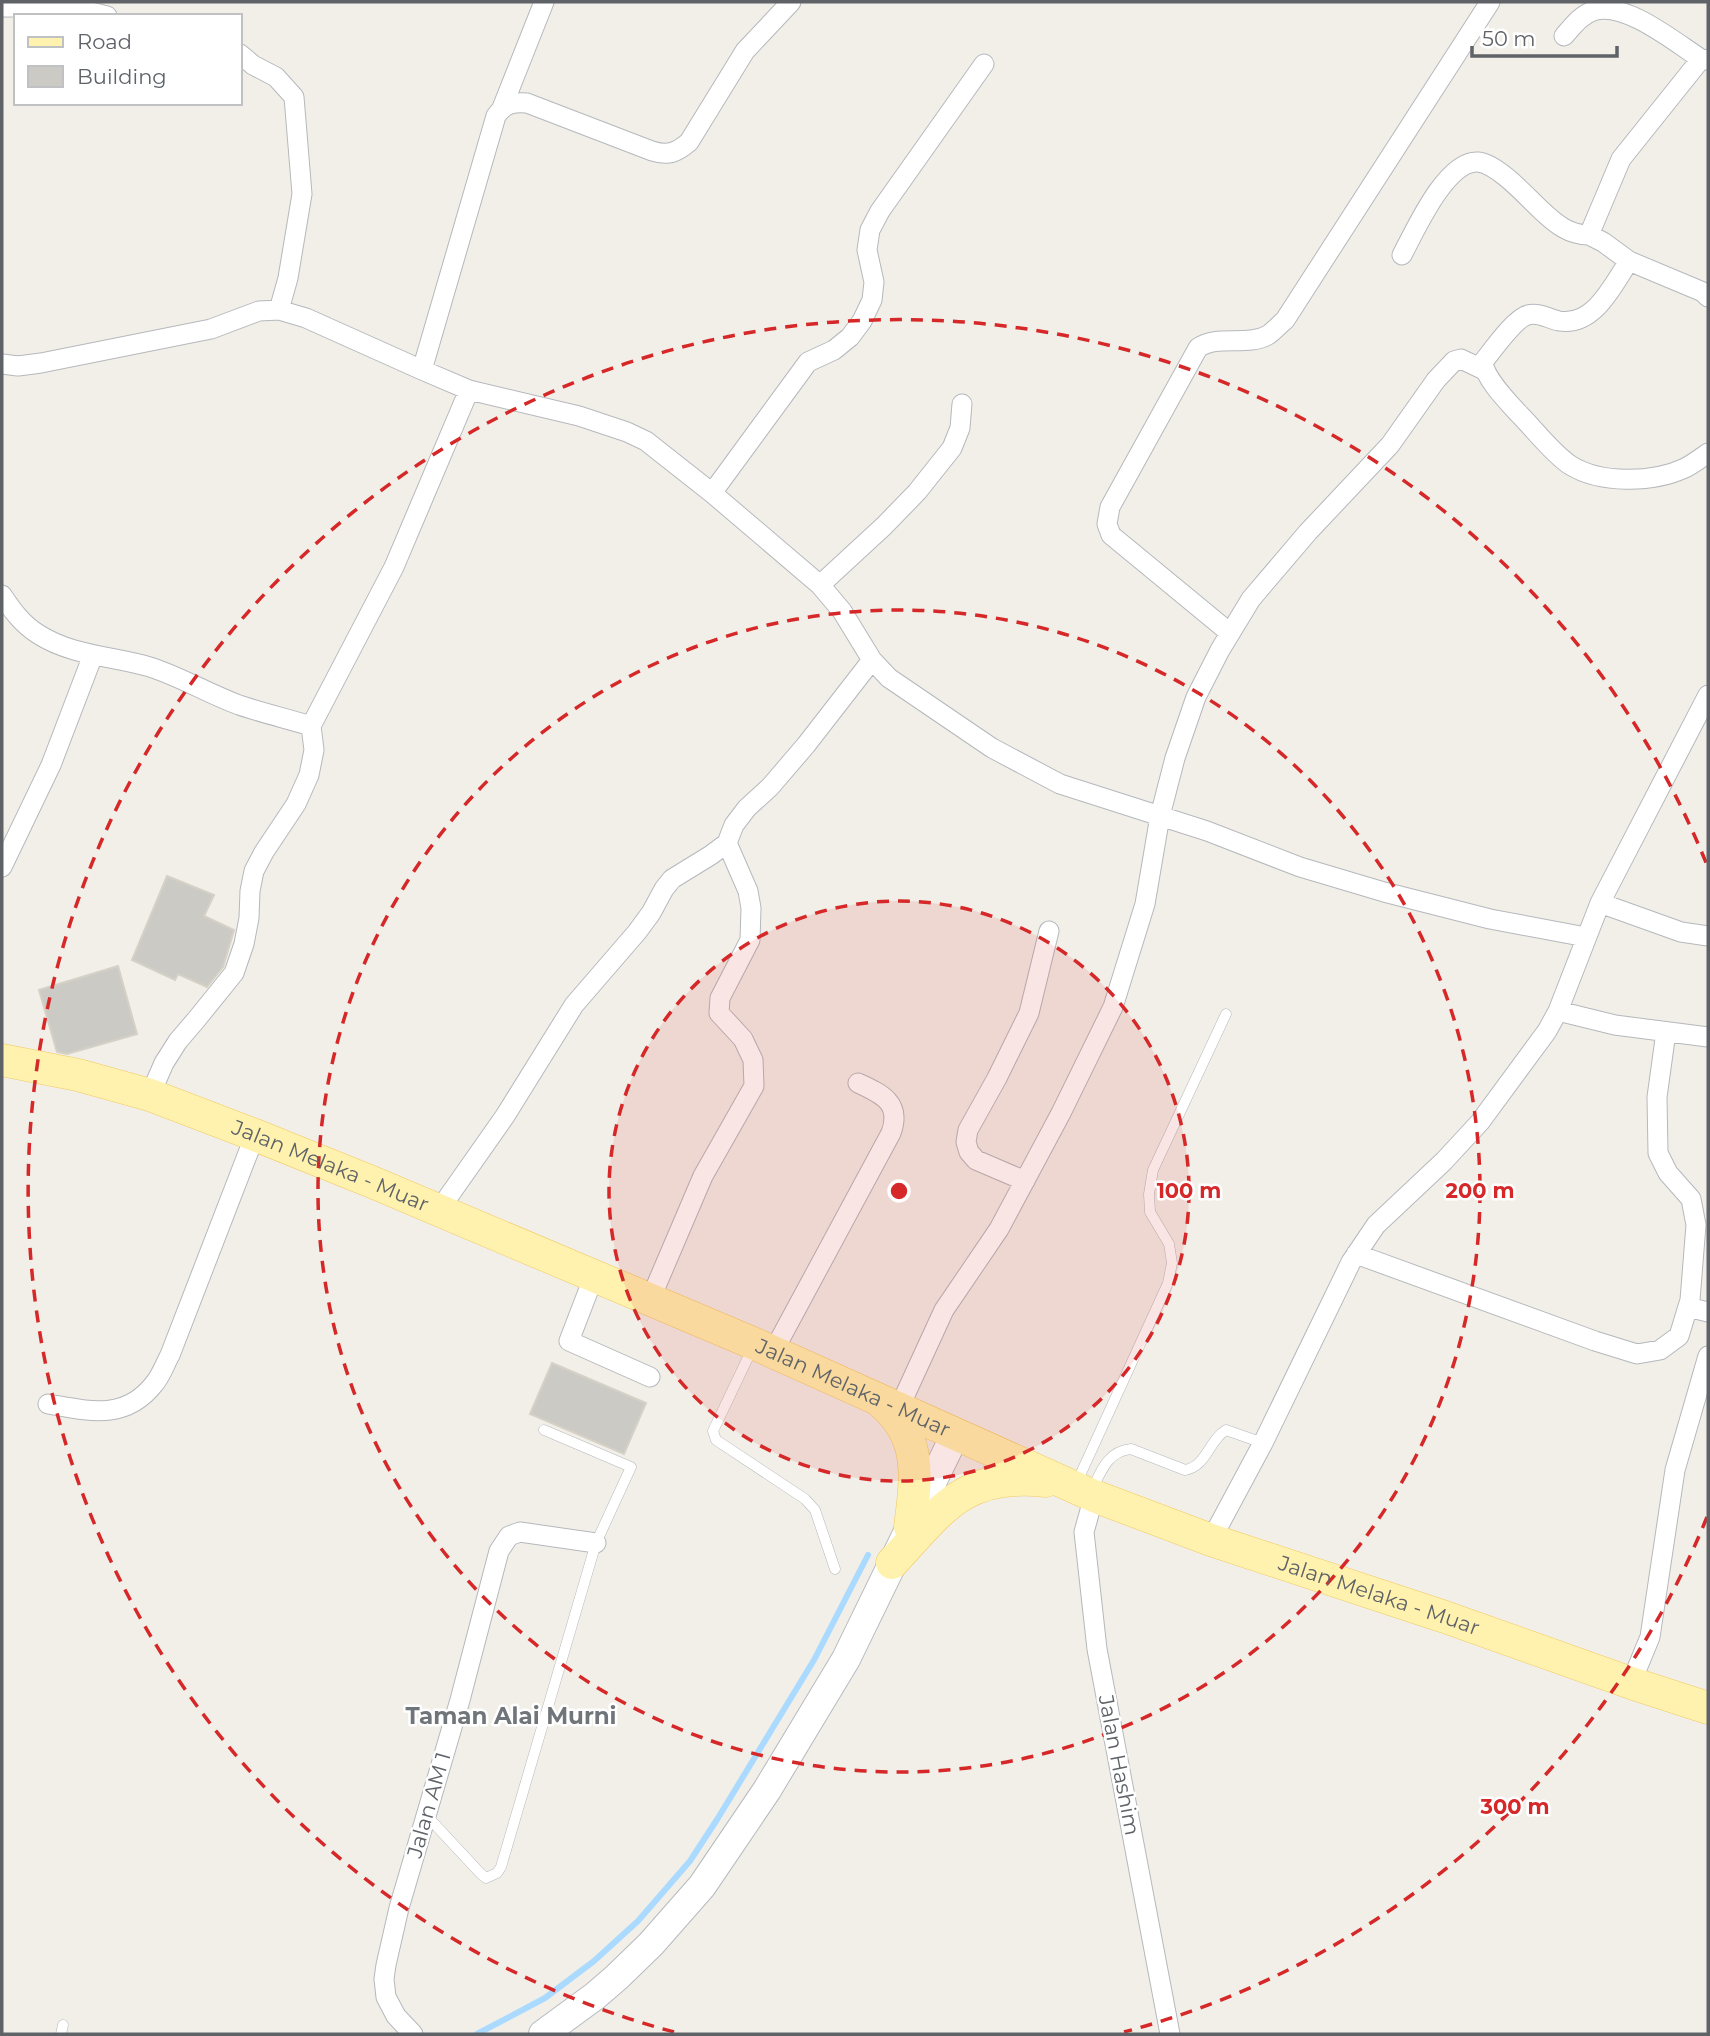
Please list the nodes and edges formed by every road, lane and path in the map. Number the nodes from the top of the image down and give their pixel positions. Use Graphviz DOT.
graph roads {
  1 [pos="544,2"];
  2 [pos="791,2"];
  3 [pos="1490,2"];
  4 [pos="2,7"];
  5 [pos="99,14"];
  6 [pos="1564,36"];
  7 [pos="242,56"];
  8 [pos="1705,60"];
  9 [pos="984,64"];
  10 [pos="502,108"];
  11 [pos="1589,235"];
  12 [pos="1402,255"];
  13 [pos="1629,261"];
  14 [pos="1708,297"];
  15 [pos="279,310"];
  16 [pos="2,364"];
  17 [pos="422,370"];
  18 [pos="1484,370"];
  19 [pos="470,390"];
  20 [pos="962,404"];
  21 [pos="1708,453"];
  22 [pos="712,493"];
  23 [pos="820,585"];
  24 [pos="2,595"];
  25 [pos="1230,633"];
  26 [pos="93,655"];
  27 [pos="873,660"];
  28 [pos="1708,695"];
  29 [pos="312,726"];
  30 [pos="1160,816"];
  31 [pos="727,843"];
  32 [pos="2,867"];
  33 [pos="1600,903"];
  34 [pos="1049,931"];
  35 [pos="1708,936"];
  36 [pos="1586,937"];
  37 [pos="1558,1011"];
  38 [pos="1226,1014"];
  39 [pos="1665,1031"];
  40 [pos="1708,1037"];
  41 [pos="2,1060"];
  42 [pos="858,1083"];
  43 [pos="150,1096"];
  44 [pos="255,1135"];
  45 [pos="1025,1181"];
  46 [pos="439,1210"];
  47 [pos="1356,1254"];
  48 [pos="594,1276"];
  49 [pos="650,1300"];
  50 [pos="1688,1307"];
  51 [pos="1708,1312"];
  52 [pos="764,1348"];
  53 [pos="1708,1356"];
  54 [pos="650,1377"];
  55 [pos="888,1403"];
  56 [pos="48,1404"];
  57 [pos="544,1430"];
  58 [pos="956,1433"];
  59 [pos="1263,1443"];
  60 [pos="1088,1458"];
  61 [pos="1086,1485"];
  62 [pos="910,1527"];
  63 [pos="1212,1540"];
  64 [pos="596,1543"];
  65 [pos="892,1563"];
  66 [pos="835,1569"];
  67 [pos="1631,1683"];
  68 [pos="1708,1708"];
  69 [pos="426,1814"];
  70 [pos="413,2034"];
  71 [pos="542,2034"];
  72 [pos="1170,2034"];
  1 -- 10 [label="street"];
  2 -- 10 [label="street"];
  3 -- 25 [label="street"];
  4 -- 5 [label="street"];
  6 -- 8 [label="street"];
  7 -- 15 [label="street"];
  8 -- 11 [label="street"];
  9 -- 22 [label="street"];
  10 -- 17 [label="street"];
  11 -- 12 [label="street"];
  11 -- 13 [label="street"];
  13 -- 14 [label="street"];
  13 -- 18 [label="street"];
  15 -- 16 [label="street"];
  15 -- 17 [label="street"];
  17 -- 19 [label="street"];
  18 -- 21 [label="street"];
  18 -- 25 [label="street"];
  19 -- 22 [label="street"];
  19 -- 29 [label="street"];
  20 -- 23 [label="street"];
  22 -- 23 [label="street"];
  23 -- 27 [label="street"];
  24 -- 26 [label="street"];
  25 -- 30 [label="street"];
  26 -- 29 [label="street"];
  26 -- 32 [label="street"];
  27 -- 30 [label="street"];
  27 -- 31 [label="street"];
  28 -- 33 [label="street"];
  29 -- 43 [label="street"];
  30 -- 36 [label="street"];
  30 -- 45 [label="street"];
  31 -- 46 [label="street"];
  31 -- 49 [label="street"];
  33 -- 35 [label="street"];
  33 -- 36 [label="street"];
  34 -- 45 [label="street"];
  36 -- 37 [label="street"];
  37 -- 39 [label="street"];
  37 -- 47 [label="street"];
  38 -- 60 [label="lane"];
  39 -- 40 [label="street"];
  39 -- 50 [label="street"];
  41 -- 43 [label="main road, Jalan Melaka - Muar"];
  42 -- 52 [label="street"];
  43 -- 44 [label="main road, Jalan Melaka - Muar"];
  44 -- 46 [label="main road, Jalan Melaka - Muar"];
  44 -- 56 [label="street"];
  45 -- 55 [label="street"];
  46 -- 48 [label="main road, Jalan Melaka - Muar"];
  47 -- 50 [label="street"];
  47 -- 59 [label="street"];
  48 -- 49 [label="main road, Jalan Melaka - Muar"];
  48 -- 54 [label="street"];
  49 -- 52 [label="main road, Jalan Melaka - Muar"];
  50 -- 51 [label="street"];
  52 -- 55 [label="main road, Jalan Melaka - Muar"];
  52 -- 66 [label="lane"];
  53 -- 67 [label="street"];
  55 -- 58 [label="main road, Jalan Melaka - Muar"];
  55 -- 62 [label="main road"];
  57 -- 64 [label="lane"];
  58 -- 61 [label="main road, Jalan Melaka - Muar"];
  58 -- 62 [label="main road"];
  59 -- 61 [label="lane"];
  59 -- 63 [label="street"];
  60 -- 61 [label="lane"];
  60 -- 61 [label="lane"];
  61 -- 63 [label="main road, Jalan Melaka - Muar"];
  61 -- 65 [label="main road"];
  61 -- 72 [label="street, Jalan Hashim"];
  62 -- 65 [label="main road"];
  63 -- 67 [label="main road, Jalan Melaka - Muar"];
  64 -- 69 [label="street, Jalan AM 1"];
  64 -- 69 [label="lane"];
  65 -- 71 [label="main road"];
  67 -- 68 [label="main road, Jalan Melaka - Muar"];
  69 -- 70 [label="street, Jalan AM 1"];
}
